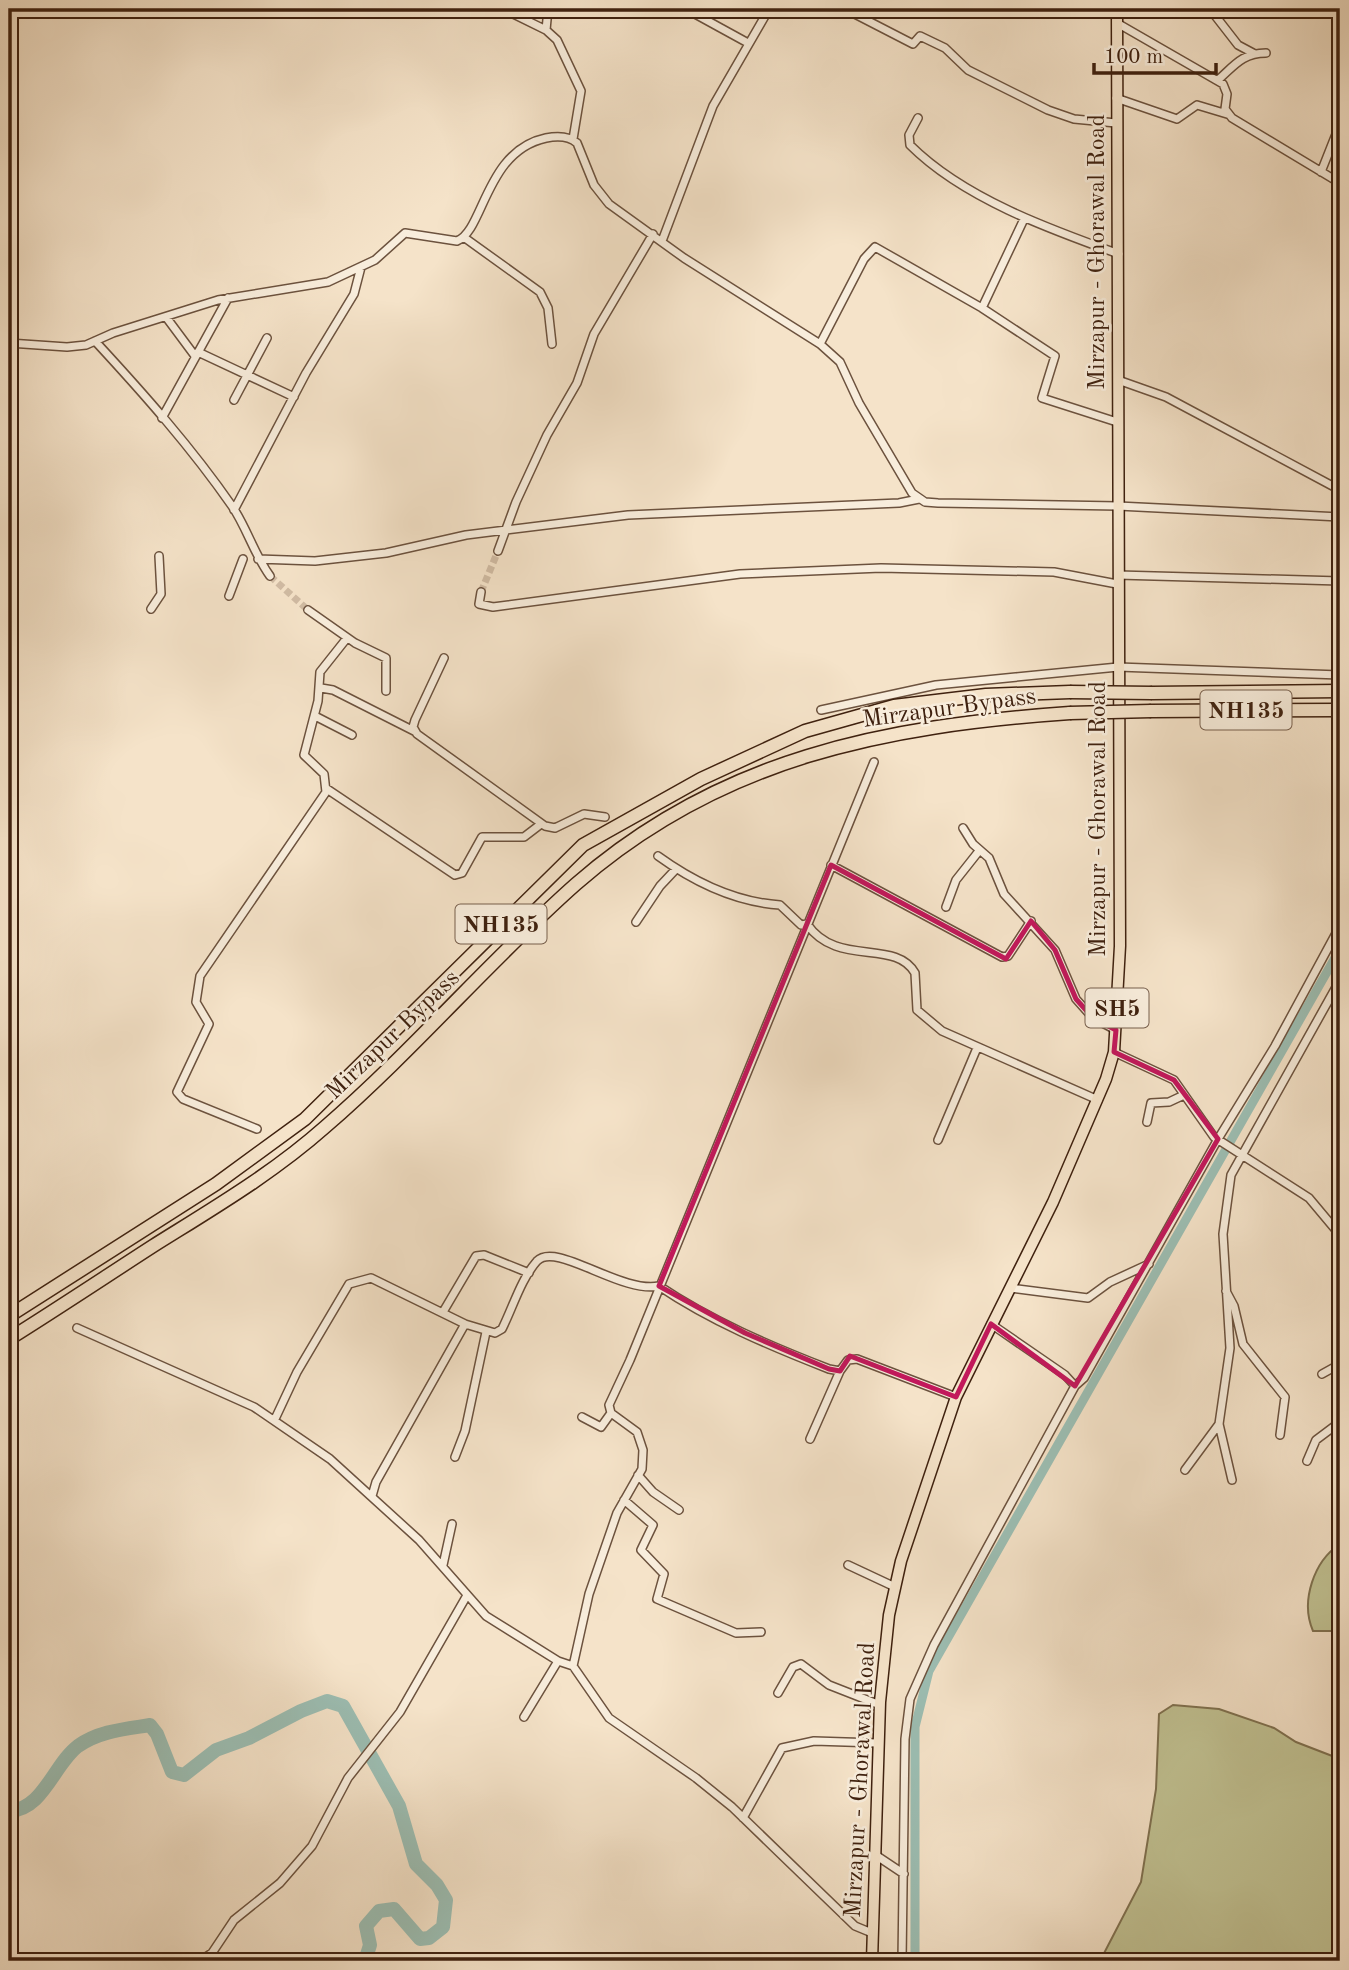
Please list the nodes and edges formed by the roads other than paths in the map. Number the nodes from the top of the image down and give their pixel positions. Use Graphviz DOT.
graph roads {
  1 [pos="503,9"];
  2 [pos="548,9"];
  3 [pos="687,9"];
  4 [pos="769,9"];
  5 [pos="845,9"];
  6 [pos="1117,9"];
  7 [pos="1210,9"];
  8 [pos="1117,23"];
  9 [pos="546,30"];
  10 [pos="748,43"];
  11 [pos="1253,53"];
  12 [pos="1266,53"];
  13 [pos="1218,80"];
  14 [pos="1116,98"];
  15 [pos="1227,114"];
  16 [pos="918,118"];
  17 [pos="1116,123"];
  18 [pos="1340,124"];
  19 [pos="573,139"];
  20 [pos="1321,172"];
  21 [pos="1340,183"];
  22 [pos="1024,219"];
  23 [pos="653,234"];
  24 [pos="465,238"];
  25 [pos="662,241"];
  26 [pos="1119,254"];
  27 [pos="361,267"];
  28 [pos="228,298"];
  29 [pos="982,308"];
  30 [pos="166,317"];
  31 [pos="267,338"];
  32 [pos="95,341"];
  33 [pos="9,343"];
  34 [pos="552,344"];
  35 [pos="820,344"];
  36 [pos="197,354"];
  37 [pos="246,375"];
  38 [pos="1118,380"];
  39 [pos="294,397"];
  40 [pos="234,400"];
  41 [pos="162,418"];
  42 [pos="1117,422"];
  43 [pos="1340,490"];
  44 [pos="919,499"];
  45 [pos="1118,506"];
  46 [pos="234,510"];
  47 [pos="1340,517"];
  48 [pos="506,531"];
  49 [pos="498,551"];
  50 [pos="159,556"];
  51 [pos="243,559"];
  52 [pos="258,559"];
  53 [pos="270,576"];
  54 [pos="1117,579"];
  55 [pos="1340,581"];
  56 [pos="481,592"];
  57 [pos="229,596"];
  58 [pos="151,609"];
  59 [pos="308,610"];
  60 [pos="348,638"];
  61 [pos="444,658"];
  62 [pos="1118,667"];
  63 [pos="1340,675"];
  64 [pos="321,688"];
  65 [pos="386,691"];
  66 [pos="1340,691"];
  67 [pos="1340,709"];
  68 [pos="821,710"];
  69 [pos="315,716"];
  70 [pos="414,731"];
  71 [pos="352,735"];
  72 [pos="874,762"];
  73 [pos="327,789"];
  74 [pos="605,817"];
  75 [pos="541,824"];
  76 [pos="963,828"];
  77 [pos="979,850"];
  78 [pos="658,856"];
  79 [pos="831,865"];
  80 [pos="676,869"];
  81 [pos="946,907"];
  82 [pos="1031,921"];
  83 [pos="636,922"];
  84 [pos="807,924"];
  85 [pos="1340,926"];
  86 [pos="1340,980"];
  87 [pos="1116,1030"];
  88 [pos="977,1048"];
  89 [pos="1114,1052"];
  90 [pos="1184,1095"];
  91 [pos="1098,1100"];
  92 [pos="1147,1122"];
  93 [pos="257,1129"];
  94 [pos="938,1140"];
  95 [pos="1221,1141"];
  96 [pos="1238,1152"];
  97 [pos="1340,1217"];
  98 [pos="1333,1224"];
  99 [pos="1340,1235"];
  100 [pos="1149,1264"];
  101 [pos="529,1273"];
  102 [pos="659,1286"];
  103 [pos="1010,1289"];
  104 [pos="1226,1291"];
  105 [pos="443,1312"];
  106 [pos="9,1316"];
  107 [pos="466,1324"];
  108 [pos="991,1324"];
  109 [pos="78,1328"];
  110 [pos="486,1332"];
  111 [pos="9,1339"];
  112 [pos="1340,1364"];
  113 [pos="840,1371"];
  114 [pos="1322,1374"];
  115 [pos="1075,1386"];
  116 [pos="956,1397"];
  117 [pos="611,1413"];
  118 [pos="582,1417"];
  119 [pos="275,1419"];
  120 [pos="1340,1422"];
  121 [pos="1219,1424"];
  122 [pos="1280,1435"];
  123 [pos="810,1439"];
  124 [pos="455,1457"];
  125 [pos="1307,1461"];
  126 [pos="1185,1470"];
  127 [pos="638,1475"];
  128 [pos="1232,1480"];
  129 [pos="372,1496"];
  130 [pos="624,1500"];
  131 [pos="680,1510"];
  132 [pos="452,1524"];
  133 [pos="443,1565"];
  134 [pos="848,1565"];
  135 [pos="895,1587"];
  136 [pos="467,1597"];
  137 [pos="761,1632"];
  138 [pos="558,1661"];
  139 [pos="573,1666"];
  140 [pos="778,1693"];
  141 [pos="880,1705"];
  142 [pos="524,1717"];
  143 [pos="877,1743"];
  144 [pos="743,1818"];
  145 [pos="873,1853"];
  146 [pos="904,1874"];
  147 [pos="872,1933"];
  148 [pos="200,1961"];
  149 [pos="872,1961"];
  150 [pos="902,1961"];
  1 -- 9 [label="street"];
  2 -- 9 [label="street"];
  3 -- 10 [label="street"];
  4 -- 10 [label="street"];
  5 -- 17 [label="street"];
  6 -- 8 [label="main road, Mirzapur - Ghorawal Road / SH5"];
  7 -- 11 [label="street"];
  8 -- 13 [label="street"];
  8 -- 14 [label="main road, Mirzapur - Ghorawal Road / SH5"];
  9 -- 19 [label="street"];
  10 -- 25 [label="street"];
  11 -- 12 [label="street"];
  11 -- 13 [label="street"];
  13 -- 15 [label="street"];
  14 -- 15 [label="street"];
  14 -- 17 [label="main road, Mirzapur - Ghorawal Road / SH5"];
  15 -- 20 [label="street"];
  16 -- 22 [label="street"];
  17 -- 26 [label="main road, Mirzapur - Ghorawal Road / SH5"];
  18 -- 20 [label="street"];
  19 -- 23 [label="street"];
  19 -- 24 [label="street"];
  20 -- 21 [label="street"];
  22 -- 26 [label="street"];
  22 -- 29 [label="street"];
  23 -- 25 [label="street"];
  23 -- 48 [label="street"];
  24 -- 27 [label="street"];
  24 -- 34 [label="street"];
  25 -- 35 [label="street"];
  26 -- 38 [label="main road, Mirzapur - Ghorawal Road / SH5"];
  27 -- 28 [label="street"];
  27 -- 39 [label="street"];
  28 -- 30 [label="street"];
  28 -- 36 [label="street"];
  29 -- 35 [label="street"];
  29 -- 42 [label="street"];
  30 -- 32 [label="street"];
  30 -- 36 [label="street"];
  31 -- 37 [label="street"];
  32 -- 33 [label="street"];
  32 -- 41 [label="street"];
  35 -- 44 [label="street"];
  36 -- 37 [label="street"];
  36 -- 41 [label="street"];
  37 -- 39 [label="street"];
  37 -- 40 [label="street"];
  38 -- 42 [label="main road, Mirzapur - Ghorawal Road / SH5"];
  38 -- 43 [label="street"];
  39 -- 46 [label="street"];
  41 -- 46 [label="street"];
  42 -- 45 [label="main road, Mirzapur - Ghorawal Road / SH5"];
  44 -- 45 [label="street"];
  44 -- 48 [label="street"];
  45 -- 47 [label="street"];
  45 -- 54 [label="main road, Mirzapur - Ghorawal Road / SH5"];
  46 -- 52 [label="street"];
  48 -- 49 [label="street"];
  48 -- 52 [label="street"];
  50 -- 58 [label="street"];
  51 -- 57 [label="street"];
  52 -- 53 [label="street"];
  54 -- 55 [label="street"];
  54 -- 56 [label="street"];
  54 -- 62 [label="main road, Mirzapur - Ghorawal Road / SH5"];
  59 -- 60 [label="street"];
  60 -- 64 [label="street"];
  60 -- 65 [label="street"];
  61 -- 70 [label="street"];
  62 -- 63 [label="street"];
  62 -- 68 [label="street"];
  62 -- 87 [label="main road, Mirzapur - Ghorawal Road / SH5"];
  64 -- 69 [label="street"];
  64 -- 70 [label="street"];
  66 -- 106 [label="highway, Mirzapur Bypass / NH135, bridge"];
  67 -- 111 [label="highway, Mirzapur Bypass / NH135, bridge"];
  69 -- 71 [label="street"];
  69 -- 73 [label="street"];
  70 -- 75 [label="street"];
  72 -- 79 [label="street"];
  73 -- 75 [label="street"];
  73 -- 93 [label="street"];
  74 -- 75 [label="street"];
  76 -- 77 [label="street"];
  77 -- 81 [label="street"];
  77 -- 82 [label="street"];
  78 -- 80 [label="street"];
  79 -- 82 [label="street"];
  79 -- 84 [label="street"];
  80 -- 83 [label="street"];
  80 -- 84 [label="street"];
  82 -- 87 [label="street"];
  84 -- 88 [label="street"];
  84 -- 102 [label="street"];
  85 -- 95 [label="street"];
  86 -- 96 [label="street"];
  87 -- 89 [label="main road, Mirzapur - Ghorawal Road / SH5"];
  88 -- 91 [label="street"];
  88 -- 94 [label="street"];
  89 -- 90 [label="street"];
  89 -- 91 [label="main road, Mirzapur - Ghorawal Road / SH5"];
  90 -- 92 [label="street"];
  90 -- 95 [label="street"];
  91 -- 103 [label="main road, Mirzapur - Ghorawal Road / SH5"];
  95 -- 96 [label="street"];
  95 -- 100 [label="street"];
  96 -- 98 [label="street"];
  96 -- 104 [label="street"];
  97 -- 98 [label="street"];
  98 -- 99 [label="street"];
  100 -- 103 [label="street"];
  100 -- 115 [label="street"];
  101 -- 102 [label="street"];
  101 -- 105 [label="street"];
  101 -- 110 [label="street"];
  102 -- 113 [label="street"];
  102 -- 117 [label="street"];
  103 -- 108 [label="main road, Mirzapur - Ghorawal Road / SH5"];
  104 -- 121 [label="street"];
  104 -- 122 [label="street"];
  105 -- 107 [label="street"];
  105 -- 119 [label="street"];
  107 -- 110 [label="street"];
  107 -- 129 [label="street"];
  108 -- 115 [label="street"];
  108 -- 116 [label="main road, Mirzapur - Ghorawal Road / SH5"];
  109 -- 119 [label="street"];
  110 -- 124 [label="street"];
  112 -- 114 [label="street"];
  113 -- 116 [label="street"];
  113 -- 123 [label="street"];
  115 -- 146 [label="street"];
  116 -- 135 [label="main road, Mirzapur - Ghorawal Road / SH5"];
  117 -- 118 [label="street"];
  117 -- 127 [label="street"];
  119 -- 129 [label="street"];
  120 -- 125 [label="street"];
  121 -- 126 [label="street"];
  121 -- 128 [label="street"];
  127 -- 130 [label="street"];
  127 -- 131 [label="street"];
  129 -- 133 [label="street"];
  130 -- 137 [label="street"];
  130 -- 139 [label="street"];
  132 -- 133 [label="street"];
  133 -- 136 [label="street"];
  134 -- 135 [label="street"];
  135 -- 141 [label="main road, Mirzapur - Ghorawal Road / SH5"];
  136 -- 138 [label="street"];
  136 -- 148 [label="street"];
  138 -- 139 [label="street"];
  138 -- 142 [label="street"];
  139 -- 144 [label="street"];
  140 -- 141 [label="street"];
  141 -- 143 [label="main road, Mirzapur - Ghorawal Road / SH5"];
  143 -- 144 [label="street"];
  143 -- 145 [label="main road, Mirzapur - Ghorawal Road / SH5"];
  144 -- 147 [label="street"];
  145 -- 146 [label="street"];
  145 -- 147 [label="main road, Mirzapur - Ghorawal Road / SH5"];
  146 -- 150 [label="street"];
  147 -- 149 [label="main road, Mirzapur - Ghorawal Road / SH5"];
}
